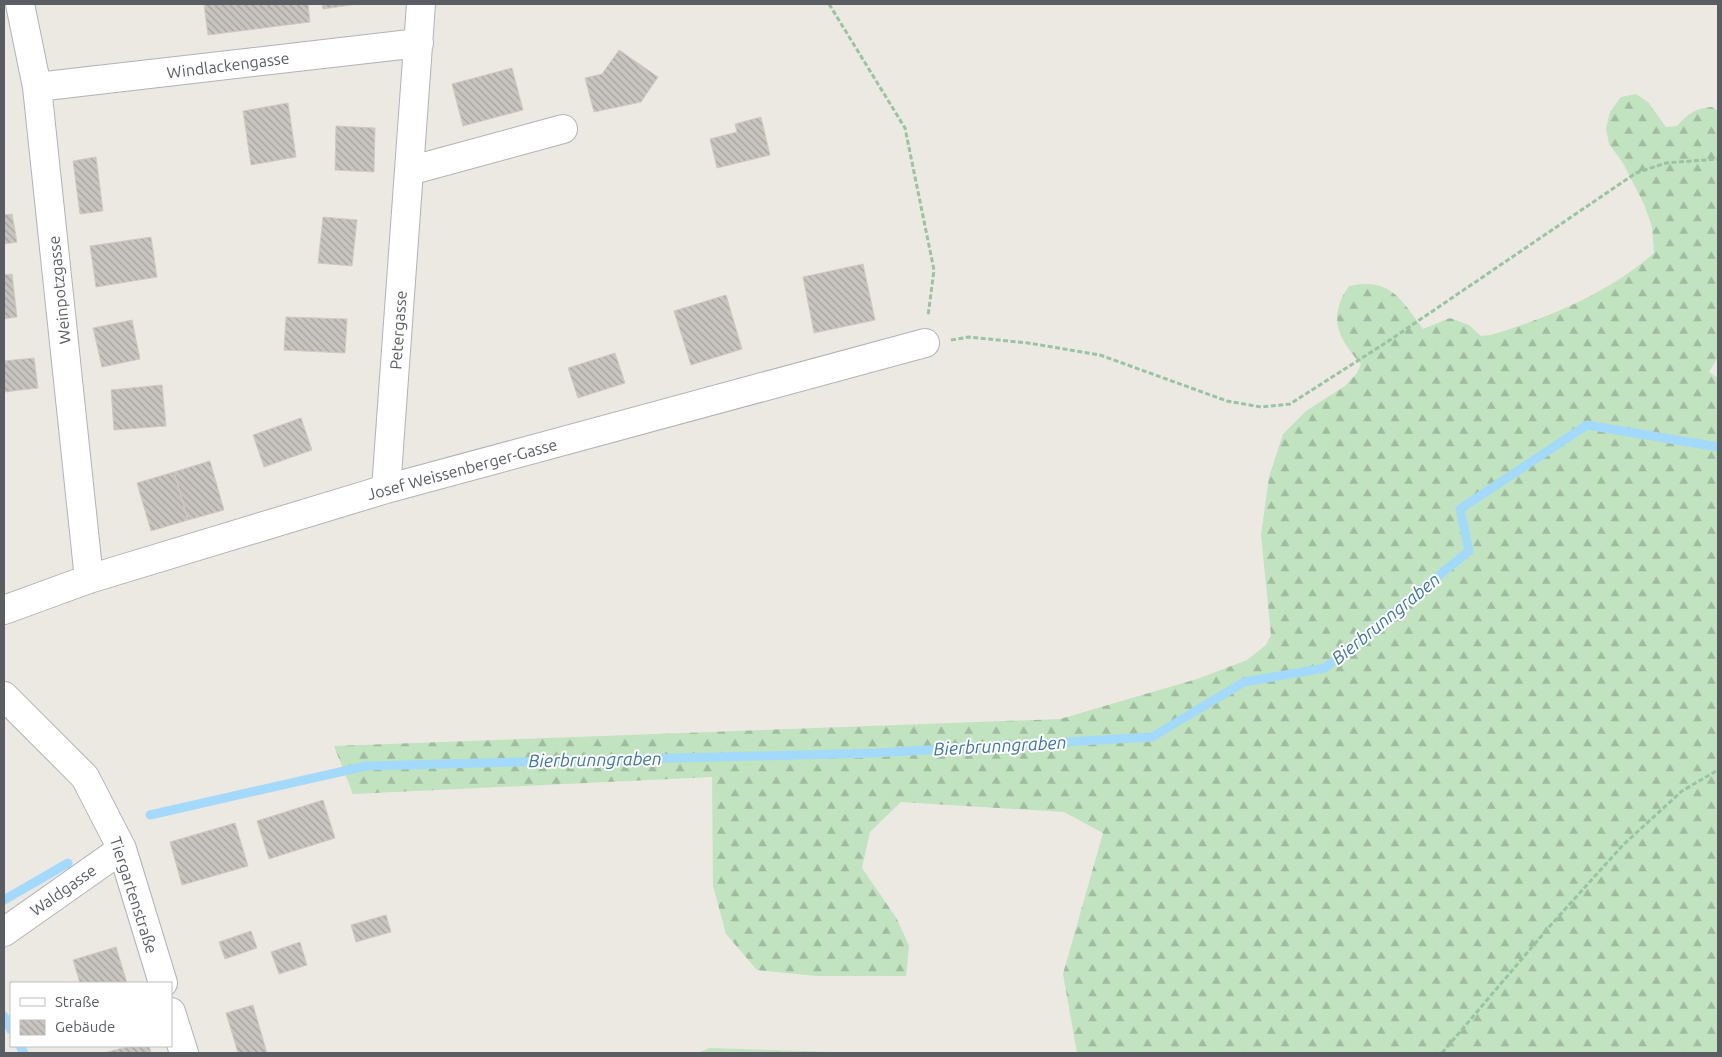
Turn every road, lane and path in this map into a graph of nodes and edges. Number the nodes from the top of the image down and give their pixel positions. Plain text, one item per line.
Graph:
1 (20, 4) edge
2 (422, 4) edge
3 (829, 4) edge
4 (419, 43) junction
5 (37, 87) junction
6 (563, 129) dead end
7 (1718, 159) edge
8 (409, 171) junction
9 (925, 343) junction
10 (386, 489) junction
11 (89, 578) junction
12 (4, 610) edge
13 (4, 696) edge
14 (1718, 770) edge
15 (122, 849) junction
16 (4, 932) edge
17 (163, 982) edge
18 (172, 1015) edge
19 (1444, 1052) edge
20 (184, 1053) edge

1 - 5 street, Weinpotzgasse
2 - 4 street, Petergasse
3 - 9 path
4 - 5 street, Windlackengasse
4 - 8 street, Petergasse
5 - 11 street, Weinpotzgasse
6 - 8 street
7 - 9 path
8 - 10 street, Petergasse
9 - 10 street, Josef Weissenberger-Gasse
10 - 11 street, Josef Weissenberger-Gasse
11 - 12 street, Josef Weissenberger-Gasse
13 - 15 street, Tiergartenstraße
14 - 19 path
15 - 16 street, Waldgasse
15 - 17 street, Tiergartenstraße
18 - 20 street

